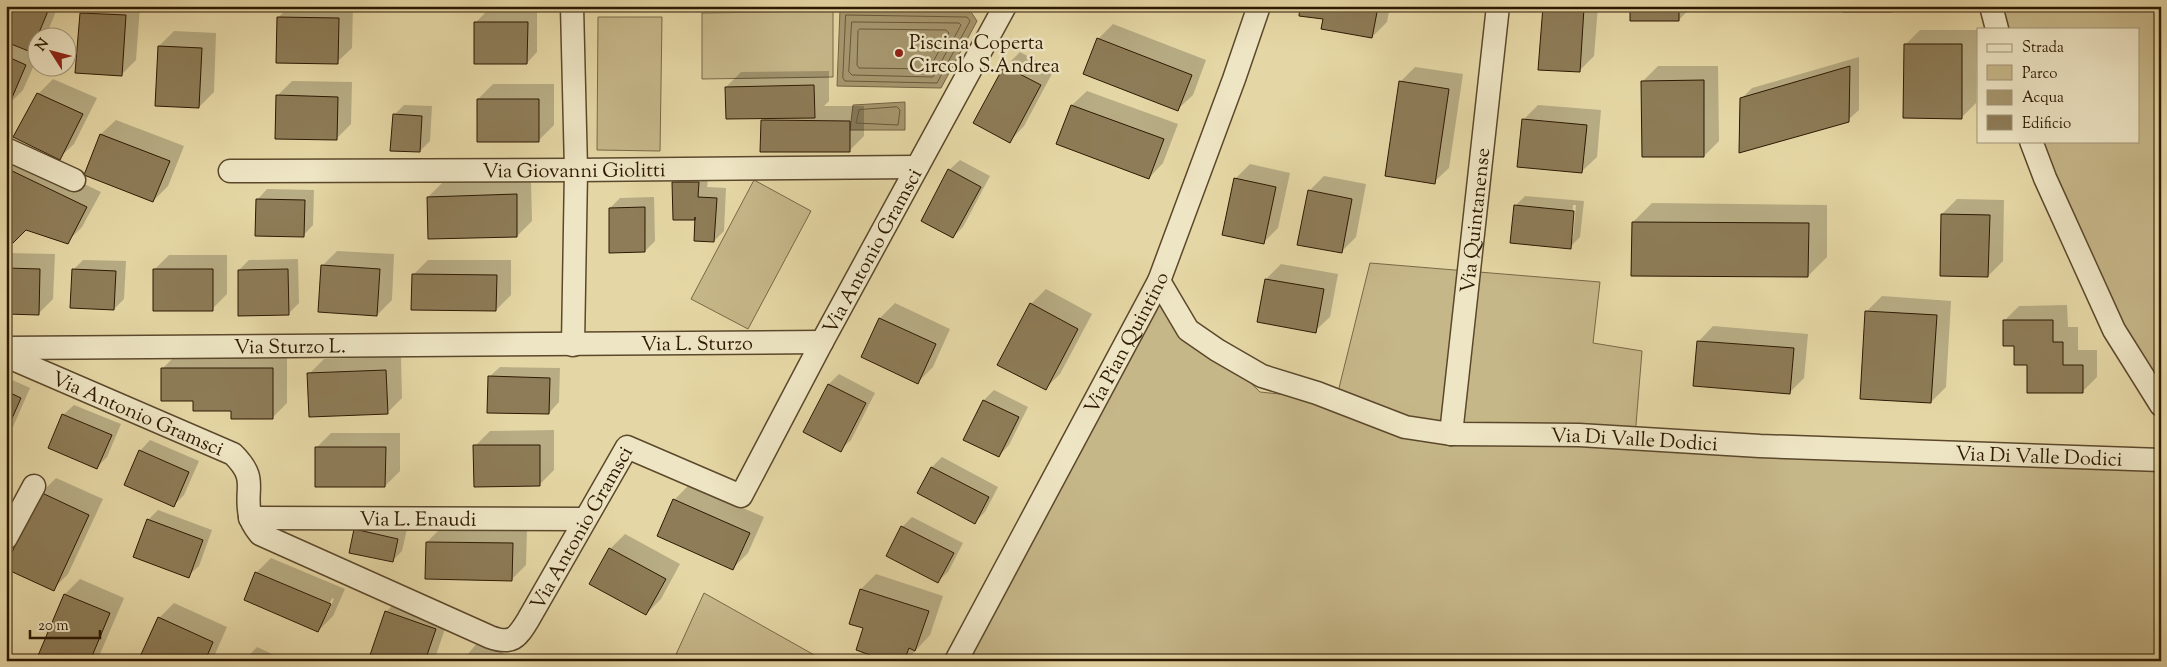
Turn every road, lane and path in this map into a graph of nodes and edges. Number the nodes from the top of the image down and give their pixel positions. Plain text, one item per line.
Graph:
1 (572, 6) edge
2 (1005, 6) edge
3 (1259, 6) edge
4 (1498, 6) edge
5 (1991, 6) edge
6 (1996, 28) edge
7 (2031, 142) edge
8 (6, 149) edge
9 (917, 167) junction
10 (576, 170) junction
11 (230, 171) dead end
12 (74, 180) dead end
13 (1158, 281) junction
14 (822, 342) junction
15 (573, 345) junction
16 (6, 348) edge
17 (6, 356) edge
18 (2161, 405) edge
19 (1451, 434) junction
20 (2161, 460) edge
21 (34, 486) dead end
22 (250, 518) junction
23 (584, 519) junction
24 (6, 538) edge
25 (956, 661) edge

1 - 10 street
2 - 9 street, Via Antonio Gramsci
3 - 13 street, Via Pian Quintino
4 - 19 street, Via Quintanense
5 - 6 street
7 - 18 street
8 - 12 street
9 - 10 street, Via Giovanni Giolitti
9 - 14 street, Via Antonio Gramsci
10 - 11 street, Via Giovanni Giolitti
10 - 15 street
13 - 19 street, Via Di Valle Dodici
13 - 25 street, Via Pian Quintino
14 - 15 street, Via L. Sturzo
14 - 23 street, Via Antonio Gramsci
15 - 16 street, Via Sturzo L.
17 - 22 street, Via Antonio Gramsci
19 - 20 street, Via Di Valle Dodici
21 - 24 street
22 - 23 street, Via L. Enaudi
22 - 23 street, Via Antonio Gramsci

